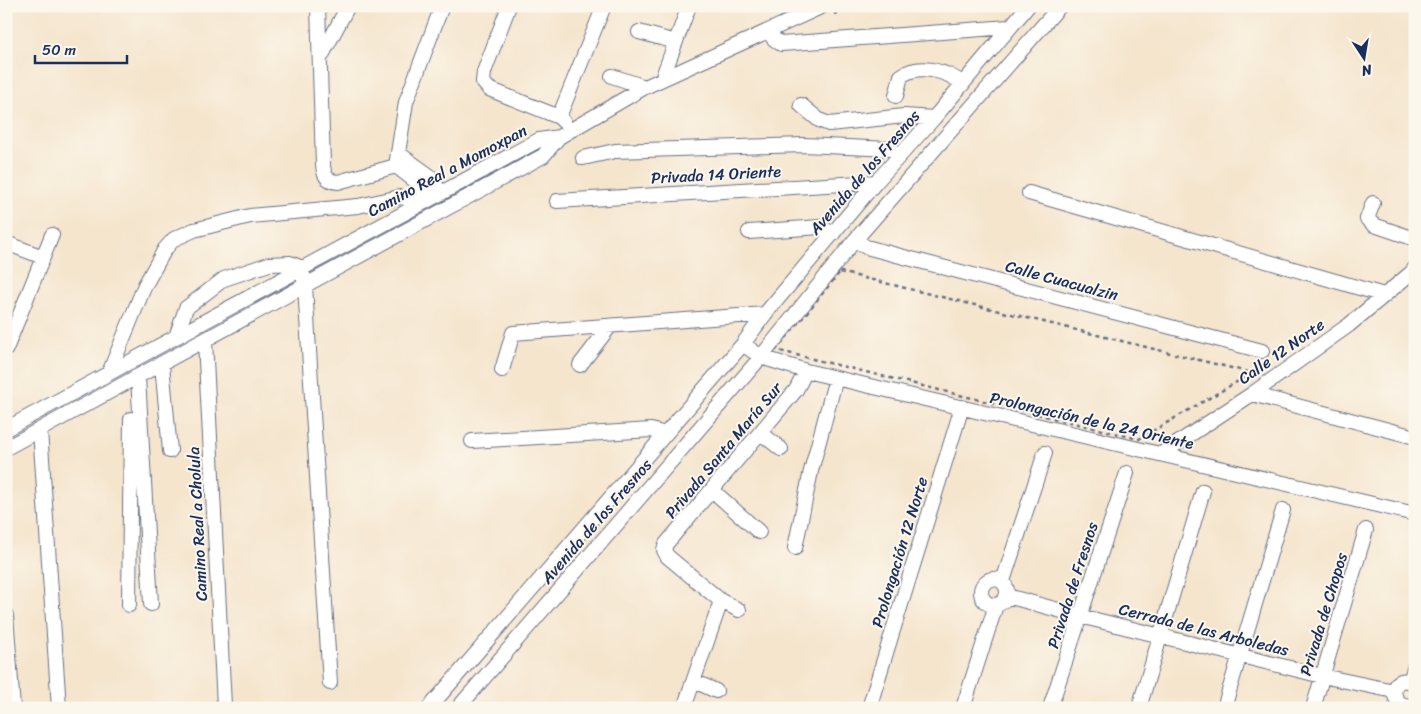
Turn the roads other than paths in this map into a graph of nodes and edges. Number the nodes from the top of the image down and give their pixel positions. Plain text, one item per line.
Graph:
1 (318, 6) edge
2 (348, 6) edge
3 (442, 6) edge
4 (509, 6) edge
5 (604, 6) edge
6 (689, 6) edge
7 (823, 6) edge
8 (1028, 6) edge
9 (1060, 6) edge
10 (1009, 28) junction
11 (768, 31) junction
12 (639, 32) dead end
13 (676, 42) junction
14 (320, 60) junction
15 (612, 76) dead end
16 (662, 79) junction
17 (963, 84) junction
18 (645, 87) junction
19 (896, 96) dead end
20 (800, 105) dead end
21 (559, 117) junction
22 (934, 118) junction
23 (565, 134) junction
24 (900, 155) junction
25 (583, 158) dead end
26 (397, 159) junction
27 (876, 182) junction
28 (1029, 193) dead end
29 (430, 199) junction
30 (557, 201) dead end
31 (1373, 203) dead end
32 (749, 232) dead end
33 (833, 234) junction
34 (52, 235) dead end
35 (1415, 239) edge
36 (855, 240) junction
37 (6, 243) edge
38 (43, 257) junction
39 (302, 268) junction
40 (1415, 268) edge
41 (305, 286) junction
42 (1384, 295) junction
43 (765, 314) junction
44 (12, 320) edge
45 (610, 326) junction
46 (176, 337) junction
47 (204, 341) junction
48 (743, 344) junction
49 (6, 349) edge
50 (1262, 351) dead end
51 (761, 357) junction
52 (162, 364) junction
53 (580, 366) dead end
54 (502, 370) dead end
55 (806, 370) junction
56 (109, 373) junction
57 (836, 378) junction
58 (134, 379) junction
59 (1252, 394) junction
60 (58, 402) junction
61 (962, 407) junction
62 (65, 417) junction
63 (6, 429) edge
64 (40, 430) junction
65 (760, 433) junction
66 (665, 434) junction
67 (1415, 437) edge
68 (472, 442) dead end
69 (6, 448) edge
70 (781, 449) dead end
71 (170, 451) dead end
72 (1045, 453) dead end
73 (1161, 454) junction
74 (1127, 473) dead end
75 (712, 490) junction
76 (1203, 491) dead end
77 (1283, 510) dead end
78 (1415, 514) edge
79 (1366, 530) dead end
80 (759, 532) dead end
81 (795, 548) dead end
82 (1003, 582) junction
83 (1007, 596) junction
84 (721, 601) junction
85 (151, 604) dead end
86 (129, 605) dead end
87 (996, 605) junction
88 (739, 610) dead end
89 (6, 615) edge
90 (1080, 616) junction
91 (1160, 636) junction
92 (1240, 654) junction
93 (1415, 666) edge
94 (1322, 676) junction
95 (694, 681) junction
96 (330, 683) dead end
97 (1412, 683) edge
98 (716, 691) dead end
99 (1394, 691) junction
100 (224, 706) dead end
101 (1407, 706) edge
102 (14, 708) edge
103 (60, 708) edge
104 (429, 708) edge
105 (458, 708) edge
106 (684, 708) edge
107 (869, 708) edge
108 (963, 708) edge
109 (1050, 708) edge
110 (1139, 708) edge
111 (1224, 708) edge
112 (1313, 708) edge

1 - 14 street
2 - 14 street
3 - 26 street
4 - 21 street
5 - 21 street
6 - 13 street
7 - 11 street
8 - 10 street, Avenida de los Fresnos
9 - 36 street, Avenida de los Fresnos
10 - 11 street
10 - 17 street, Avenida de los Fresnos
11 - 16 street
12 - 13 street
13 - 16 street
14 - 26 street
15 - 18 street
16 - 18 street
17 - 19 street
17 - 22 street, Avenida de los Fresnos
18 - 23 street
20 - 22 street
21 - 23 street
22 - 24 street, Avenida de los Fresnos
23 - 29 street, Camino Real a Momoxpan
23 - 41 street, Camino Real a Momoxpan
24 - 25 street
24 - 27 street, Avenida de los Fresnos
26 - 29 street
27 - 30 street, Privada 14 Oriente
27 - 33 street, Avenida de los Fresnos
28 - 42 street
29 - 39 street, Camino Real a Momoxpan
29 - 56 street
31 - 35 street
32 - 33 street
33 - 43 street, Avenida de los Fresnos
34 - 38 street
36 - 50 street, Calle Cuacualzin
36 - 51 street, Avenida de los Fresnos
37 - 38 street
38 - 44 street
39 - 41 street
39 - 46 street, Camino Real a Momoxpan
39 - 46 street
40 - 42 street, Calle 12 Norte
41 - 47 street, Camino Real a Momoxpan
41 - 96 street
42 - 59 street, Calle 12 Norte
43 - 45 street
43 - 48 street, Avenida de los Fresnos
44 - 49 street
45 - 53 street
45 - 54 street
46 - 56 street, Camino Real a Momoxpan
47 - 52 street, Camino Real a Momoxpan
47 - 100 street, Camino Real a Cholula
48 - 51 street
48 - 66 street, Avenida de los Fresnos
51 - 55 street, Prolongación de la 24 Oriente
51 - 105 street, Avenida de los Fresnos
52 - 58 street, Camino Real a Momoxpan
52 - 71 street
55 - 57 street, Prolongación de la 24 Oriente
55 - 65 street, Privada Santa María Sur
56 - 60 street, Camino Real a Momoxpan
57 - 61 street, Prolongación de la 24 Oriente
57 - 81 street
58 - 62 street, Camino Real a Momoxpan
58 - 85 street
58 - 86 street
59 - 67 street
59 - 73 street, Calle 12 Norte
60 - 62 street
60 - 63 street, Camino Real a Momoxpan
61 - 73 street, Prolongación de la 24 Oriente
61 - 107 street, Prolongación 12 Norte
62 - 64 street, Camino Real a Momoxpan
64 - 69 street, Camino Real a Momoxpan
64 - 103 street
65 - 70 street
65 - 75 street, Privada Santa María Sur
66 - 68 street
66 - 104 street, Avenida de los Fresnos
72 - 82 street
73 - 78 street, Prolongación de la 24 Oriente
74 - 90 street, Privada de Fresnos
75 - 80 street
75 - 84 street, Privada Santa María Sur
76 - 91 street
77 - 92 street
79 - 94 street, Privada de Chopos
82 - 83 street
82 - 87 street
83 - 87 street
83 - 90 street, Cerrada de las Arboledas
84 - 88 street
84 - 95 street
87 - 108 street
89 - 102 street
90 - 91 street, Cerrada de las Arboledas
90 - 109 street, Privada de Fresnos
91 - 92 street, Cerrada de las Arboledas
91 - 110 street
92 - 94 street, Cerrada de las Arboledas
92 - 111 street
93 - 97 street
94 - 99 street, Cerrada de las Arboledas
94 - 112 street, Privada de Chopos
95 - 98 street
95 - 106 street
97 - 99 street
99 - 101 street

